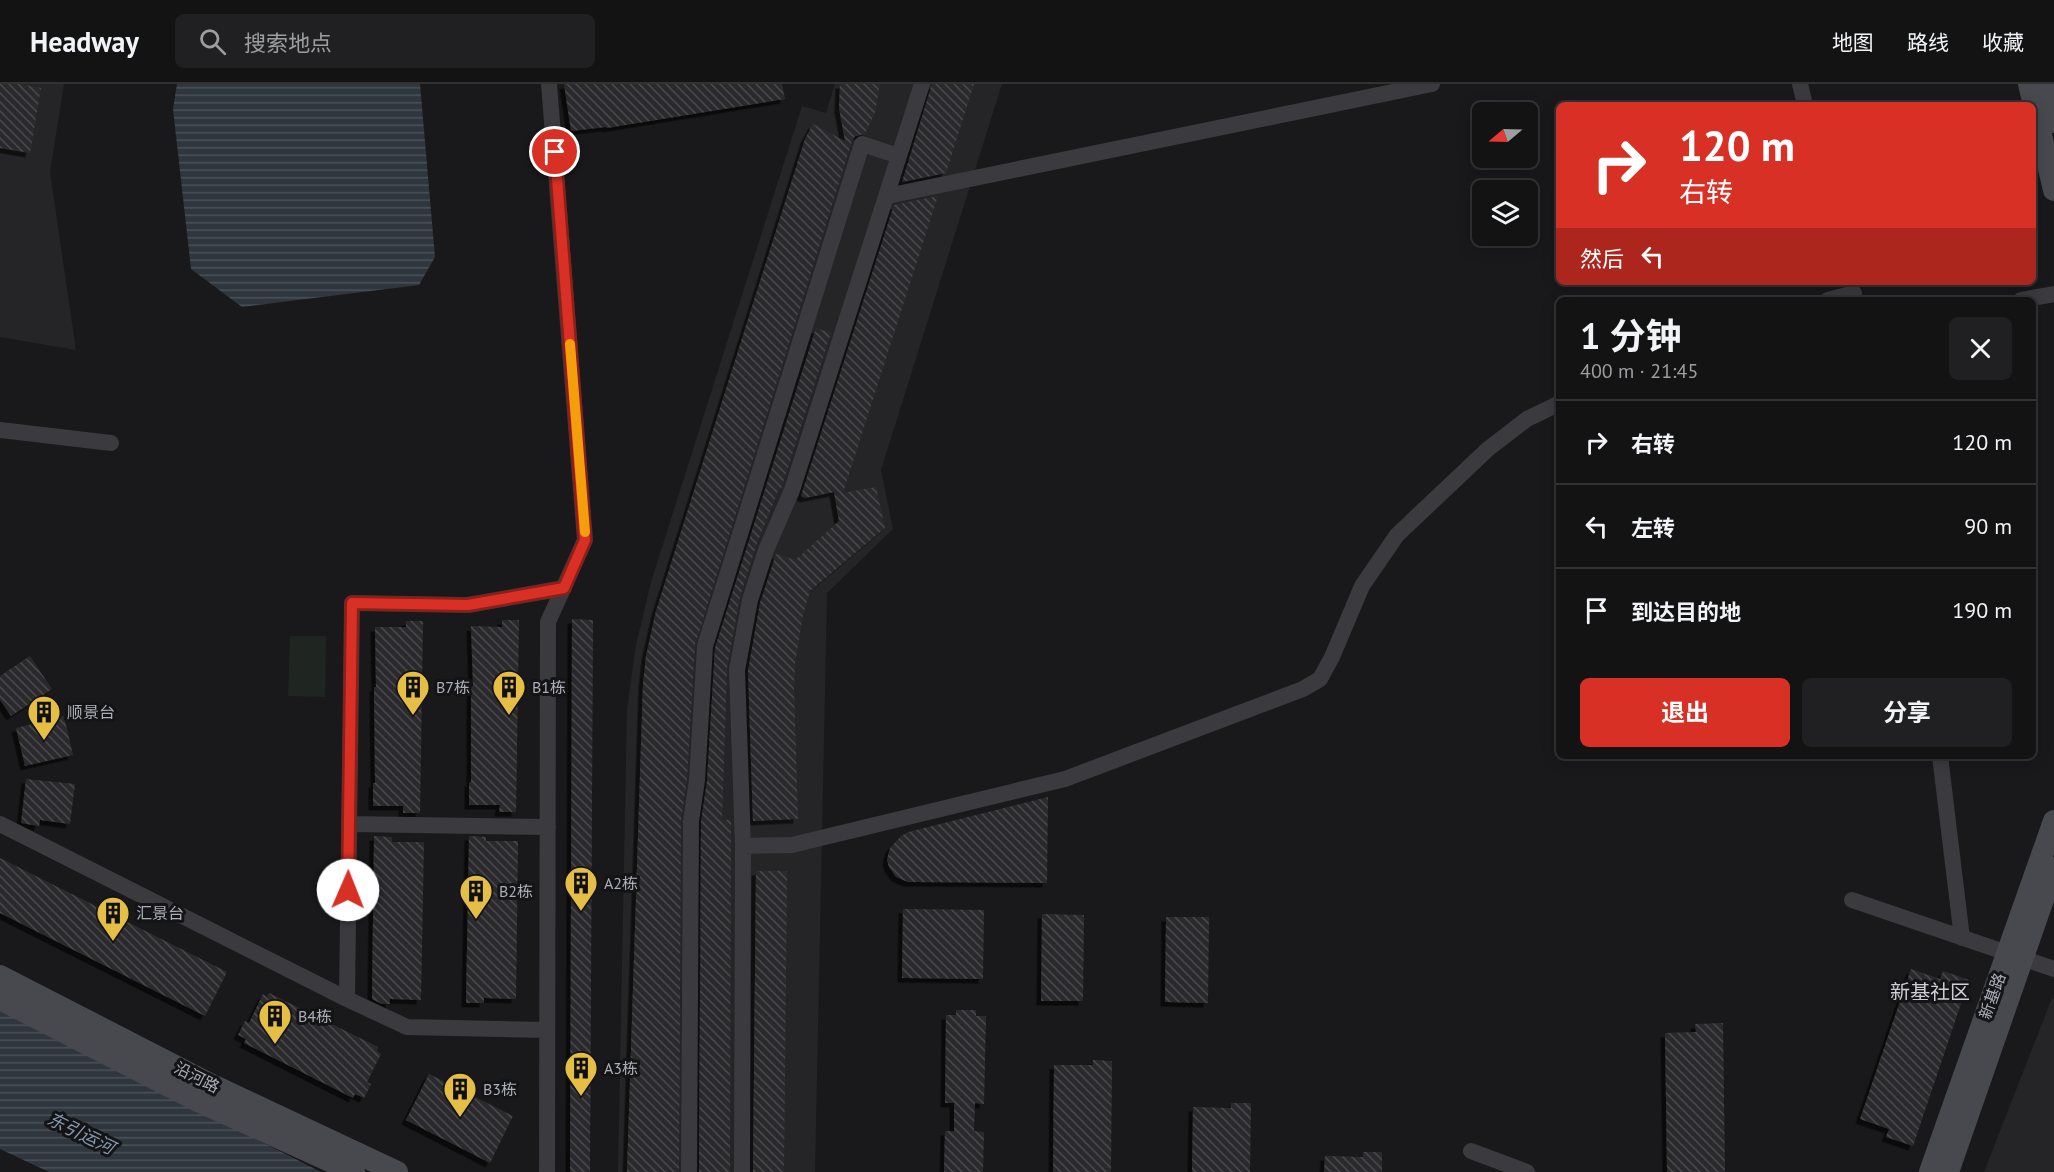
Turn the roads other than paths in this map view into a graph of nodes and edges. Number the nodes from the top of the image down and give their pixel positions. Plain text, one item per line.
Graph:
1 (549, 84) edge
2 (922, 84) edge
3 (1432, 84) edge
4 (1800, 84) edge
5 (2029, 84) edge
6 (2045, 84) edge
7 (1804, 102) edge
8 (2033, 102) edge
9 (2036, 114) edge
10 (2054, 122) edge
11 (899, 156) junction
12 (2054, 190) edge
13 (887, 196) junction
14 (1853, 292) edge
15 (2054, 294) edge
16 (1837, 297) edge
17 (2036, 297) edge
18 (1556, 405) edge
19 (0, 430) edge
20 (111, 444) dead end
21 (564, 588) junction
22 (1940, 759) edge
23 (2054, 821) edge
24 (0, 824) edge
25 (349, 824) junction
26 (548, 827) junction
27 (743, 846) junction
28 (2054, 868) edge
29 (1852, 900) dead end
30 (1962, 938) junction
31 (2015, 955) junction
32 (2054, 969) edge
33 (0, 976) edge
34 (0, 999) edge
35 (347, 999) junction
36 (547, 1030) junction
37 (1470, 1151) dead end
38 (354, 1172) edge
39 (397, 1172) edge
40 (547, 1172) edge
41 (689, 1172) edge
42 (742, 1172) edge
43 (1527, 1172) edge
44 (1930, 1172) edge
45 (1948, 1172) edge

1 - 21 street
2 - 11 street
3 - 13 street
4 - 7 street
5 - 8 street
6 - 10 street
9 - 12 street
11 - 13 street
11 - 41 street
13 - 27 street
14 - 16 street
15 - 17 street
18 - 27 street
19 - 20 street
21 - 25 street
21 - 26 street
22 - 30 street
23 - 31 street, 新基路
24 - 35 street
25 - 26 street
25 - 35 street
26 - 36 street
27 - 42 street
28 - 31 street, 新基路
29 - 30 street
30 - 31 street
31 - 32 street
31 - 44 street, 新基路
31 - 45 street, 新基路
33 - 39 street, 沿河路
34 - 38 street, 沿河路
35 - 36 street
36 - 40 street
37 - 43 street

